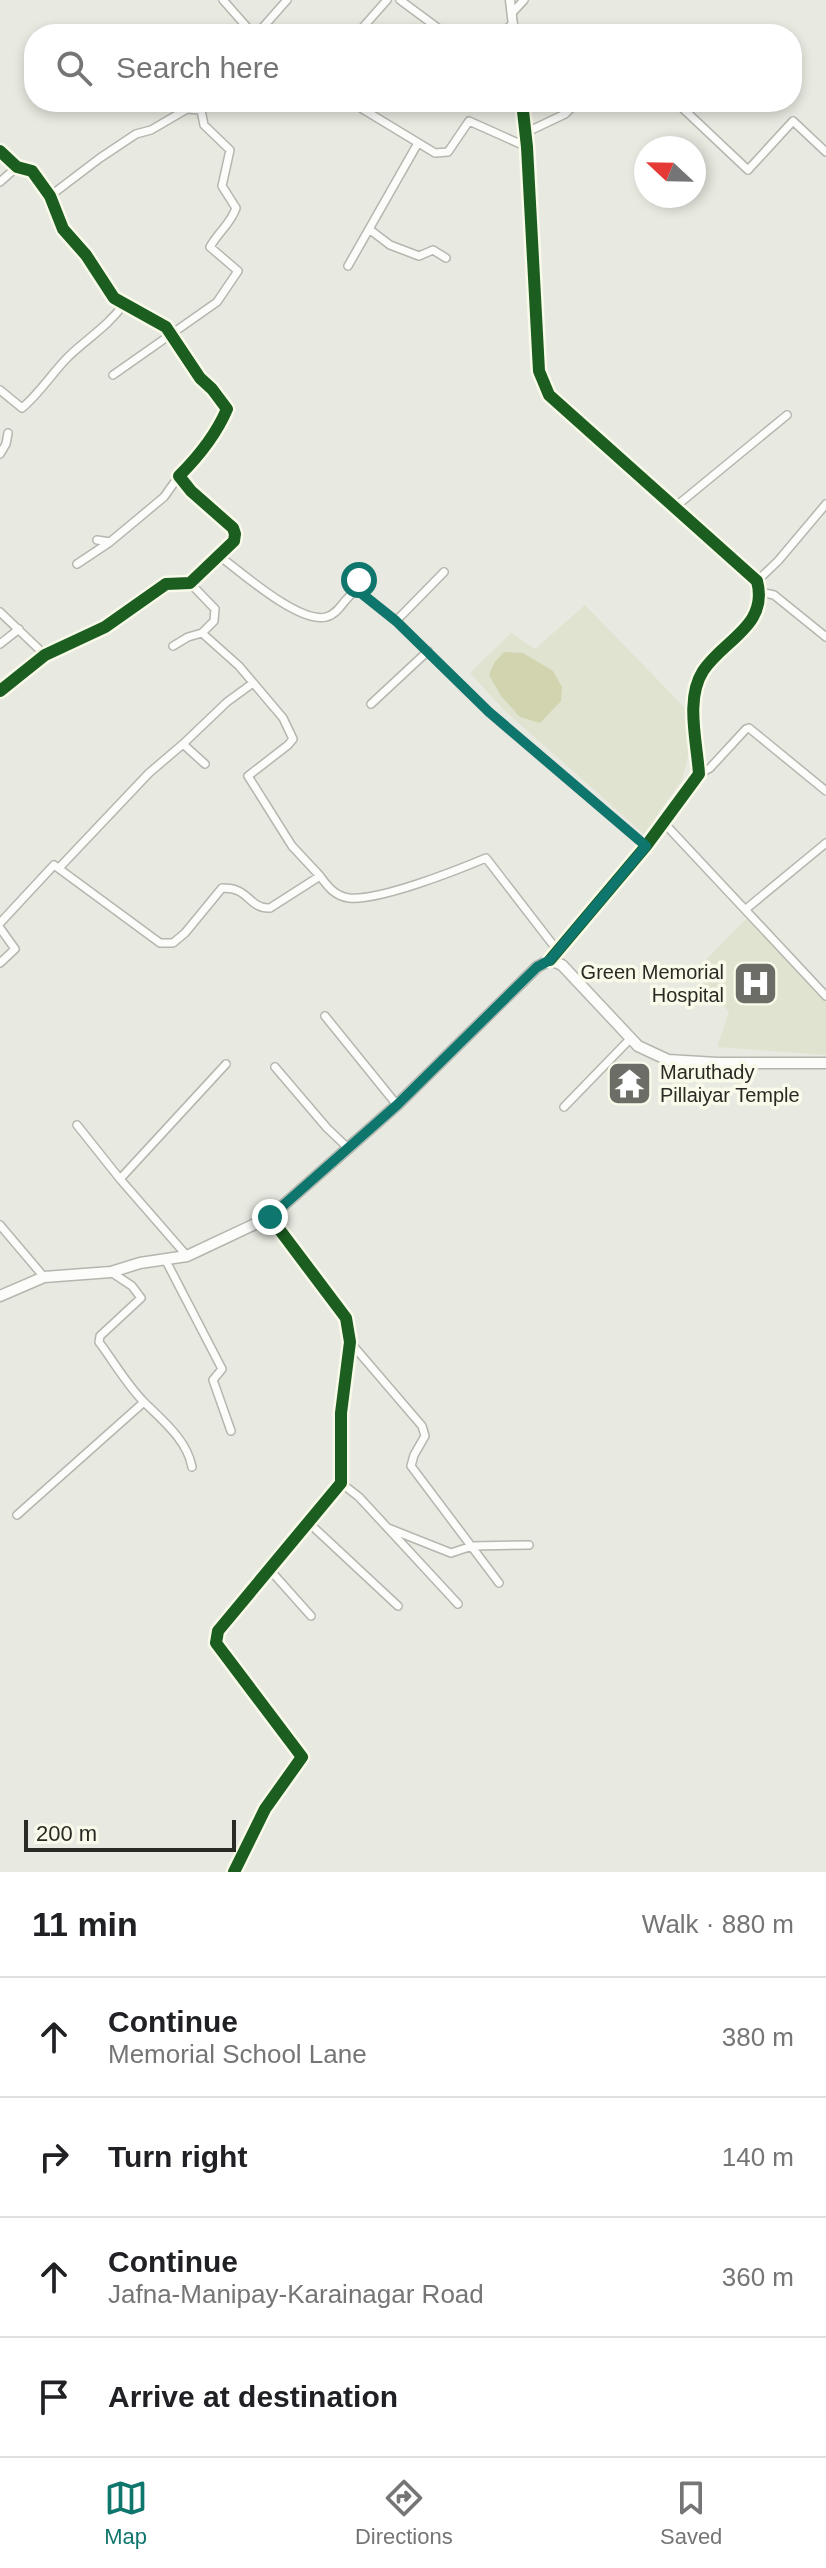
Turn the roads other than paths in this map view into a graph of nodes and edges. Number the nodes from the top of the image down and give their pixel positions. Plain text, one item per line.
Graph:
1 (223, 0) edge
2 (287, 0) edge
3 (387, 0) edge
4 (400, 0) edge
5 (510, 0) edge
6 (524, 0) edge
7 (512, 18) junction
8 (246, 24) edge
9 (264, 24) edge
10 (366, 24) edge
11 (432, 24) edge
12 (508, 24) edge
13 (513, 24) edge
14 (182, 112) edge
15 (201, 112) edge
16 (367, 112) edge
17 (523, 112) edge
18 (567, 112) edge
19 (687, 112) edge
20 (525, 133) junction
21 (418, 143) junction
22 (527, 147) junction
23 (0, 151) edge
24 (826, 152) edge
25 (17, 167) junction
26 (0, 182) edge
27 (50, 196) junction
28 (369, 229) junction
29 (446, 258) dead end
30 (348, 266) dead end
31 (124, 304) junction
32 (172, 335) junction
33 (113, 375) dead end
34 (0, 390) edge
35 (787, 415) dead end
36 (8, 433) dead end
37 (0, 454) edge
38 (179, 476) junction
39 (826, 504) edge
40 (675, 507) junction
41 (97, 540) dead end
42 (110, 542) junction
43 (218, 555) junction
44 (77, 564) dead end
45 (444, 572) dead end
46 (757, 581) junction
47 (190, 583) junction
48 (760, 592) junction
49 (0, 612) edge
50 (396, 621) junction
51 (19, 629) junction
52 (202, 633) junction
53 (826, 637) edge
54 (0, 644) edge
55 (173, 646) dead end
56 (428, 651) junction
57 (45, 655) junction
58 (253, 683) junction
59 (0, 691) edge
60 (371, 704) dead end
61 (183, 744) junction
62 (205, 764) dead end
63 (699, 774) junction
64 (826, 791) edge
65 (664, 823) junction
66 (826, 843) edge
67 (646, 846) junction
68 (59, 868) junction
69 (320, 876) junction
70 (746, 909) junction
71 (0, 926) edge
72 (557, 950) junction
73 (550, 960) junction
74 (0, 963) edge
75 (826, 996) edge
76 (325, 1016) dead end
77 (630, 1039) junction
78 (826, 1063) edge
79 (226, 1064) dead end
80 (275, 1067) dead end
81 (397, 1105) junction
82 (564, 1107) dead end
83 (77, 1125) dead end
84 (349, 1149) junction
85 (120, 1179) junction
86 (270, 1217) junction
87 (0, 1225) edge
88 (187, 1256) junction
89 (165, 1259) junction
90 (111, 1272) junction
91 (44, 1277) junction
92 (0, 1296) edge
93 (350, 1342) junction
94 (144, 1402) junction
95 (231, 1431) dead end
96 (192, 1467) dead end
97 (341, 1483) junction
98 (17, 1515) dead end
99 (309, 1523) junction
100 (386, 1527) junction
101 (529, 1545) dead end
102 (472, 1546) junction
103 (270, 1570) junction
104 (499, 1583) dead end
105 (458, 1604) dead end
106 (398, 1606) dead end
107 (311, 1616) dead end
108 (234, 1872) edge

1 - 8 street
2 - 9 street
3 - 10 street
4 - 11 street
5 - 7 street
6 - 7 street
7 - 12 street
7 - 13 street
14 - 27 street
15 - 32 street
16 - 21 street
17 - 20 street
18 - 20 street
19 - 24 street
20 - 22 street
21 - 22 street
21 - 28 street
22 - 40 street
23 - 25 street
25 - 26 street
25 - 27 street
27 - 31 street
28 - 29 street
28 - 30 street
31 - 32 street
31 - 34 street
32 - 33 street
32 - 38 street
35 - 40 street
36 - 37 street
38 - 42 street
38 - 43 street
39 - 46 street
40 - 46 street
41 - 42 street
42 - 44 street
43 - 47 street
43 - 50 street
45 - 50 street
46 - 48 street
47 - 52 street
47 - 57 street
48 - 53 street
48 - 63 street
49 - 51 street
50 - 56 street
51 - 54 street
51 - 57 street
52 - 55 street
52 - 58 street
56 - 60 street
56 - 67 street
57 - 59 street
58 - 61 street
58 - 69 street
61 - 62 street
61 - 68 street
63 - 64 street
63 - 65 street
65 - 67 street
65 - 70 street
66 - 70 street
67 - 72 street
68 - 69 street
68 - 71 street
69 - 72 street
70 - 75 street
71 - 74 street
72 - 73 street
73 - 77 main road
73 - 81 main road
76 - 81 street
77 - 78 main road
77 - 82 street
79 - 85 street
80 - 84 street
81 - 84 main road
83 - 85 street
84 - 86 main road
85 - 88 street
86 - 88 main road
86 - 93 street
87 - 91 street
88 - 89 main road
89 - 90 main road
89 - 95 street
90 - 91 main road
90 - 94 street
91 - 92 main road
93 - 97 street
93 - 102 street
94 - 96 street
94 - 98 street
97 - 99 street
97 - 100 street
99 - 103 street
99 - 106 street
100 - 102 street
100 - 105 street
101 - 102 street
102 - 104 street
103 - 107 street
103 - 108 street

